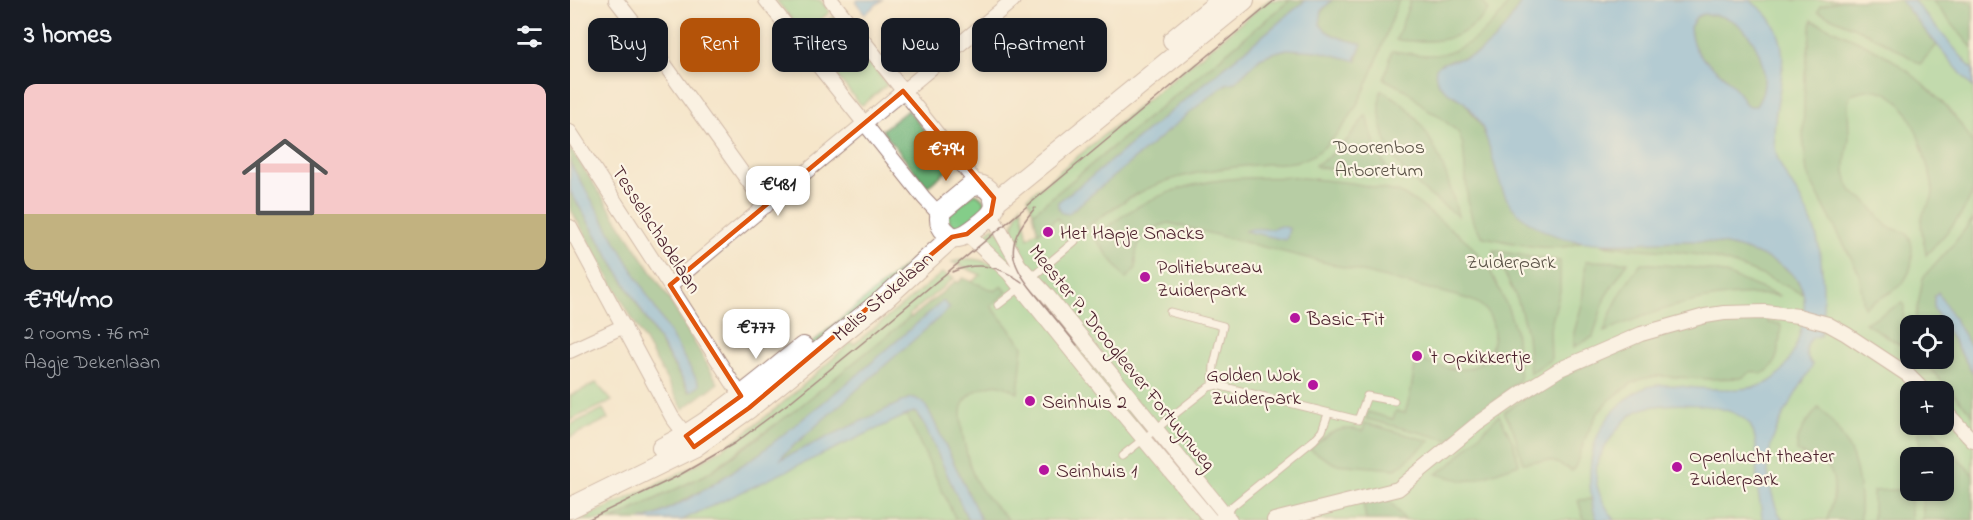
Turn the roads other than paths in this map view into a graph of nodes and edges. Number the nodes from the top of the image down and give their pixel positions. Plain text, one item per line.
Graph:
1 (616, 0) edge
2 (766, 0) edge
3 (831, 0) edge
4 (1013, 0) edge
5 (1222, 0) edge
6 (1244, 0) edge
7 (903, 91) junction
8 (865, 123) junction
9 (570, 132) edge
10 (988, 198) junction
11 (766, 206) junction
12 (570, 227) edge
13 (950, 229) junction
14 (1075, 241) dead end
15 (1025, 283) junction
16 (670, 285) junction
17 (998, 305) dead end
18 (1170, 312) dead end
19 (624, 326) junction
20 (570, 351) edge
21 (1914, 381) edge
22 (1213, 386) junction
23 (1394, 401) dead end
24 (745, 402) junction
25 (1328, 414) junction
26 (1954, 421) edge
27 (1157, 428) junction
28 (1144, 439) junction
29 (690, 441) junction
30 (1973, 441) edge
31 (1122, 456) dead end
32 (570, 493) edge
33 (570, 508) edge
34 (1220, 518) edge
35 (1280, 519) edge

1 - 11 street
2 - 8 street, Meester P. Droogleever Fortuynweg
3 - 7 street, Meester P. Droogleever Fortuynweg
4 - 7 street
5 - 10 street
6 - 10 street
7 - 8 street
7 - 10 street, Meester P. Droogleever Fortuynweg
8 - 11 street
8 - 13 street, Meester P. Droogleever Fortuynweg
9 - 16 street, Tesselschadelaan
10 - 13 street
10 - 13 street
10 - 15 street, Meester P. Droogleever Fortuynweg
11 - 16 street
12 - 19 street
13 - 15 street, Meester P. Droogleever Fortuynweg
13 - 24 street, Melis Stokelaan
14 - 15 lane
15 - 17 lane
15 - 27 street, Meester P. Droogleever Fortuynweg
15 - 28 street, Meester P. Droogleever Fortuynweg
16 - 24 street, Tesselschadelaan
18 - 22 lane
19 - 20 street
19 - 29 street
21 - 35 street
22 - 25 lane
22 - 27 lane
23 - 25 lane
24 - 29 street, Melis Stokelaan
25 - 34 lane
26 - 30 street
27 - 28 lane
27 - 34 street, Meester P. Droogleever Fortuynweg
28 - 31 lane
28 - 34 street, Meester P. Droogleever Fortuynweg
29 - 32 street, Melis Stokelaan
29 - 33 street, Melis Stokelaan

